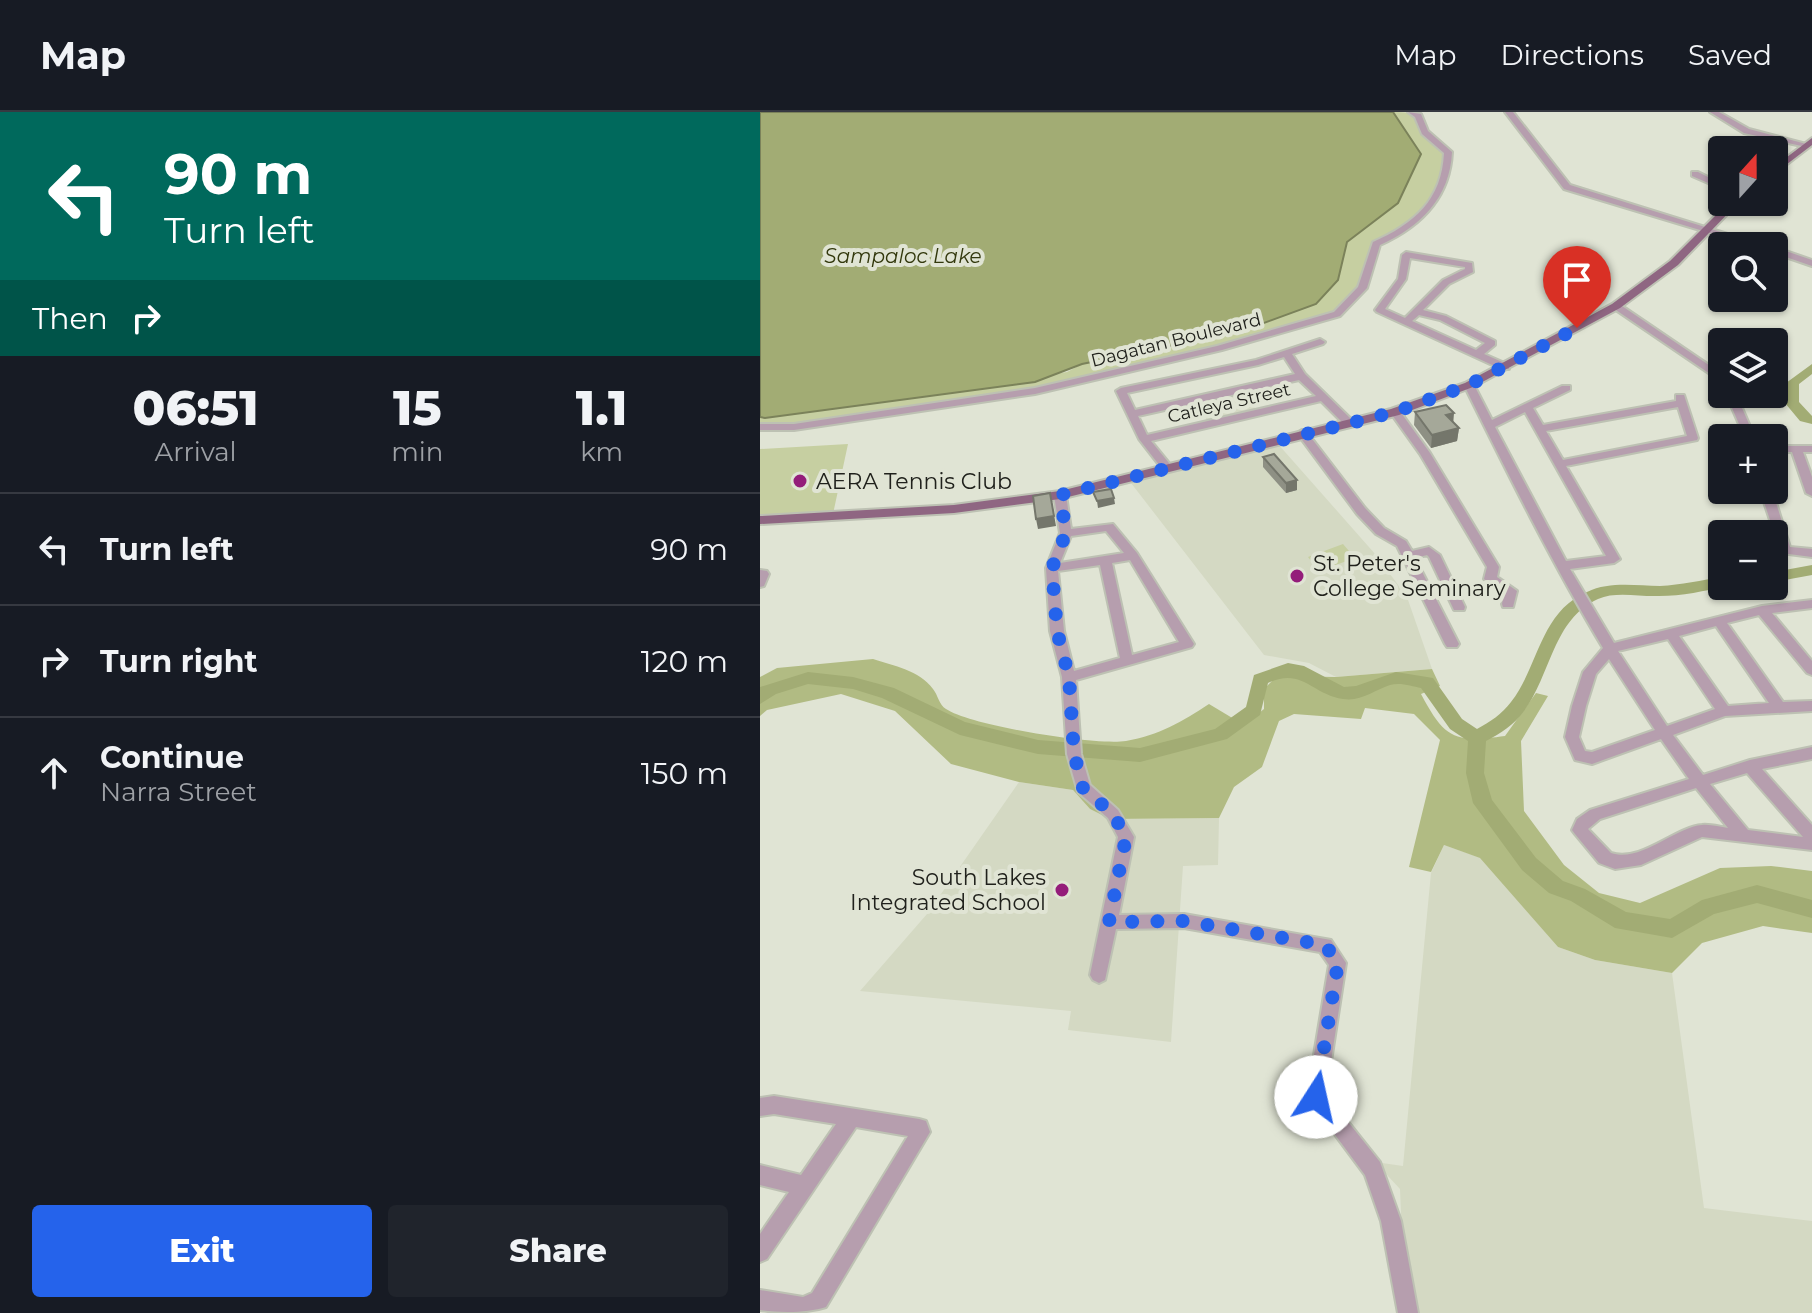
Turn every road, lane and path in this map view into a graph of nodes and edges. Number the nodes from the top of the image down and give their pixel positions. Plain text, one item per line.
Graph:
1 (1412, 112) edge
2 (1509, 112) edge
3 (1714, 112) edge
4 (1809, 143) edge
5 (1788, 160) edge
6 (1695, 174) dead end
7 (1708, 180) edge
8 (1719, 216) edge
9 (1708, 227) junction
10 (1722, 232) edge
11 (1788, 255) edge
12 (1812, 263) edge
13 (1616, 306) junction
14 (1416, 311) junction
15 (1408, 320) junction
16 (1320, 342) dead end
17 (1287, 354) junction
18 (1477, 354) junction
19 (1505, 367) junction
20 (1708, 369) edge
21 (1301, 376) junction
22 (1469, 385) junction
23 (1566, 388) dead end
24 (1322, 398) junction
25 (1527, 407) junction
26 (1395, 412) junction
27 (1131, 414) junction
28 (1348, 422) junction
29 (1490, 425) junction
30 (760, 427) edge
31 (1541, 429) junction
32 (1302, 433) junction
33 (1144, 439) junction
34 (1812, 449) edge
35 (1788, 450) edge
36 (1797, 450) junction
37 (1561, 464) junction
38 (1167, 468) junction
39 (1812, 493) edge
40 (1060, 495) junction
41 (1770, 504) edge
42 (760, 520) edge
43 (1066, 533) junction
44 (1812, 553) edge
45 (1133, 556) junction
46 (1409, 556) junction
47 (1105, 561) junction
48 (1565, 566) junction
49 (1052, 568) junction
50 (1508, 604) dead end
51 (1812, 604) edge
52 (1459, 607) dead end
53 (1762, 610) junction
54 (1720, 623) junction
55 (1672, 635) junction
56 (1452, 644) dead end
57 (1610, 649) junction
58 (1127, 661) junction
59 (1812, 670) edge
60 (1069, 677) junction
61 (1812, 706) edge
62 (1780, 709) junction
63 (1724, 711) junction
64 (1661, 732) junction
65 (1812, 753) edge
66 (1750, 766) junction
67 (1697, 782) junction
68 (1743, 835) junction
69 (1812, 836) edge
70 (1812, 844) edge
71 (1109, 922) junction
72 (1099, 975) dead end
73 (760, 1107) edge
74 (851, 1118) junction
75 (760, 1175) edge
76 (804, 1186) junction
77 (760, 1252) edge
78 (760, 1300) edge
79 (1408, 1313) edge

1 - 30 street, Dagatan Boulevard
2 - 9 street
3 - 4 street
4 - 5 main road
6 - 7 street
8 - 9 main road
9 - 10 street
9 - 13 main road
11 - 12 street
13 - 19 main road
13 - 20 street
14 - 15 street
14 - 15 street
14 - 18 street
15 - 18 street
16 - 17 street
17 - 21 street
17 - 27 street
18 - 19 street
19 - 22 main road
21 - 24 street
21 - 27 street
22 - 26 main road
22 - 29 street
23 - 25 street
24 - 28 street
24 - 33 street, Catleya Street
25 - 29 street
25 - 31 street
26 - 28 main road
26 - 50 street
27 - 33 street
28 - 32 main road
29 - 48 street
31 - 37 street
31 - 37 street
32 - 38 main road
32 - 46 street
33 - 38 street
34 - 36 street
35 - 36 street
36 - 39 street
37 - 48 street
38 - 40 main road
40 - 42 main road
40 - 43 street
41 - 44 street
43 - 45 street
43 - 49 street
45 - 47 street
45 - 58 street
46 - 52 street
46 - 56 street
47 - 49 street
47 - 58 street
48 - 57 street
49 - 60 street
51 - 53 street
53 - 54 street
53 - 59 street
54 - 55 street
54 - 62 street
55 - 57 street
55 - 63 street
57 - 64 street
57 - 64 street
58 - 60 street
60 - 71 street
61 - 62 street
62 - 63 street
63 - 64 street
64 - 67 street
65 - 66 street
66 - 67 street
66 - 69 street
67 - 68 street
67 - 68 street
68 - 70 street
71 - 72 street
71 - 79 street
73 - 74 street
74 - 76 street
74 - 78 street
75 - 76 street
76 - 77 street

